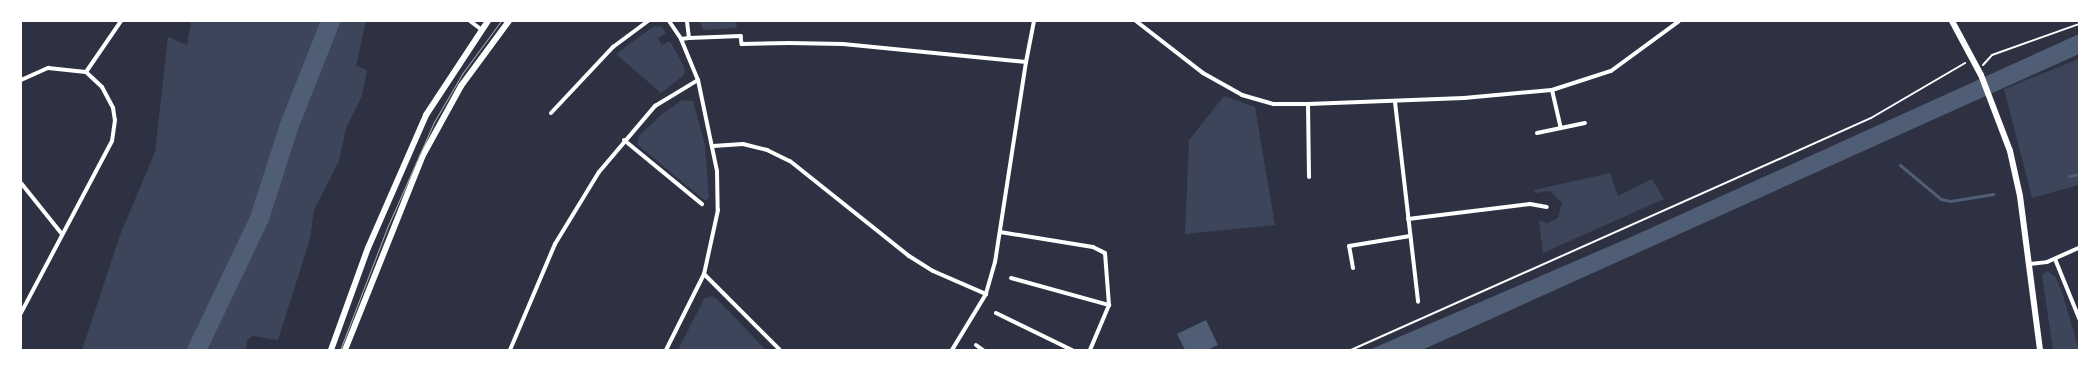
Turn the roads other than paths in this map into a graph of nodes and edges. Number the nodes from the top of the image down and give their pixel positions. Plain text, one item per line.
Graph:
1 (121, 21) edge
2 (470, 21) edge
3 (488, 21) edge
4 (509, 21) edge
5 (648, 21) edge
6 (669, 21) edge
7 (687, 21) edge
8 (1034, 21) edge
9 (1136, 21) edge
10 (1679, 21) edge
11 (1952, 21) edge
12 (482, 30) junction
13 (741, 36) joint
14 (689, 38) junction
15 (682, 39) junction
16 (789, 44) joint
17 (1026, 62) junction
18 (86, 72) junction
19 (21, 80) edge
20 (698, 80) junction
21 (1552, 90) junction
22 (1395, 102) junction
23 (1308, 104) junction
24 (550, 113) dead end
25 (1584, 123) dead end
26 (1561, 128) junction
27 (1537, 133) dead end
28 (624, 140) junction
29 (713, 146) junction
30 (1309, 177) dead end
31 (21, 183) edge
32 (702, 204) dead end
33 (1547, 207) dead end
34 (1408, 219) junction
35 (1000, 232) junction
36 (62, 234) junction
37 (1410, 236) junction
38 (2079, 248) edge
39 (2055, 259) junction
40 (2029, 264) junction
41 (1353, 268) dead end
42 (704, 274) junction
43 (1011, 278) dead end
44 (986, 294) junction
45 (1418, 302) dead end
46 (1109, 305) junction
47 (21, 313) edge
48 (996, 313) dead end
49 (2079, 318) edge
50 (976, 345) dead end
51 (331, 350) edge
52 (346, 350) edge
53 (510, 350) edge
54 (666, 350) edge
55 (780, 350) edge
56 (952, 350) edge
57 (984, 350) edge
58 (1072, 350) edge
59 (1090, 350) edge
60 (2040, 350) edge

1 - 18 street
2 - 12 street
3 - 12 main road
4 - 52 main road
5 - 24 street
6 - 15 street
7 - 14 street
8 - 17 street
9 - 23 street
10 - 21 street
11 - 40 main road
12 - 51 main road
13 - 14 street
13 - 16 street
14 - 15 street
15 - 20 street
16 - 17 street
17 - 35 street
18 - 19 street
18 - 36 street
20 - 28 street
20 - 29 street
21 - 22 street
21 - 26 street
22 - 23 street
22 - 34 street
23 - 30 street
25 - 26 street
26 - 27 street
28 - 32 street
28 - 53 street
29 - 42 street
29 - 44 street
31 - 36 street
33 - 34 street
34 - 37 street
35 - 44 street
35 - 46 street
36 - 47 street
37 - 41 street
37 - 45 street
38 - 39 street
39 - 40 street
39 - 49 street
40 - 60 main road
42 - 54 street
42 - 55 street
43 - 46 street
44 - 56 street
46 - 59 street
48 - 58 street
50 - 57 street

